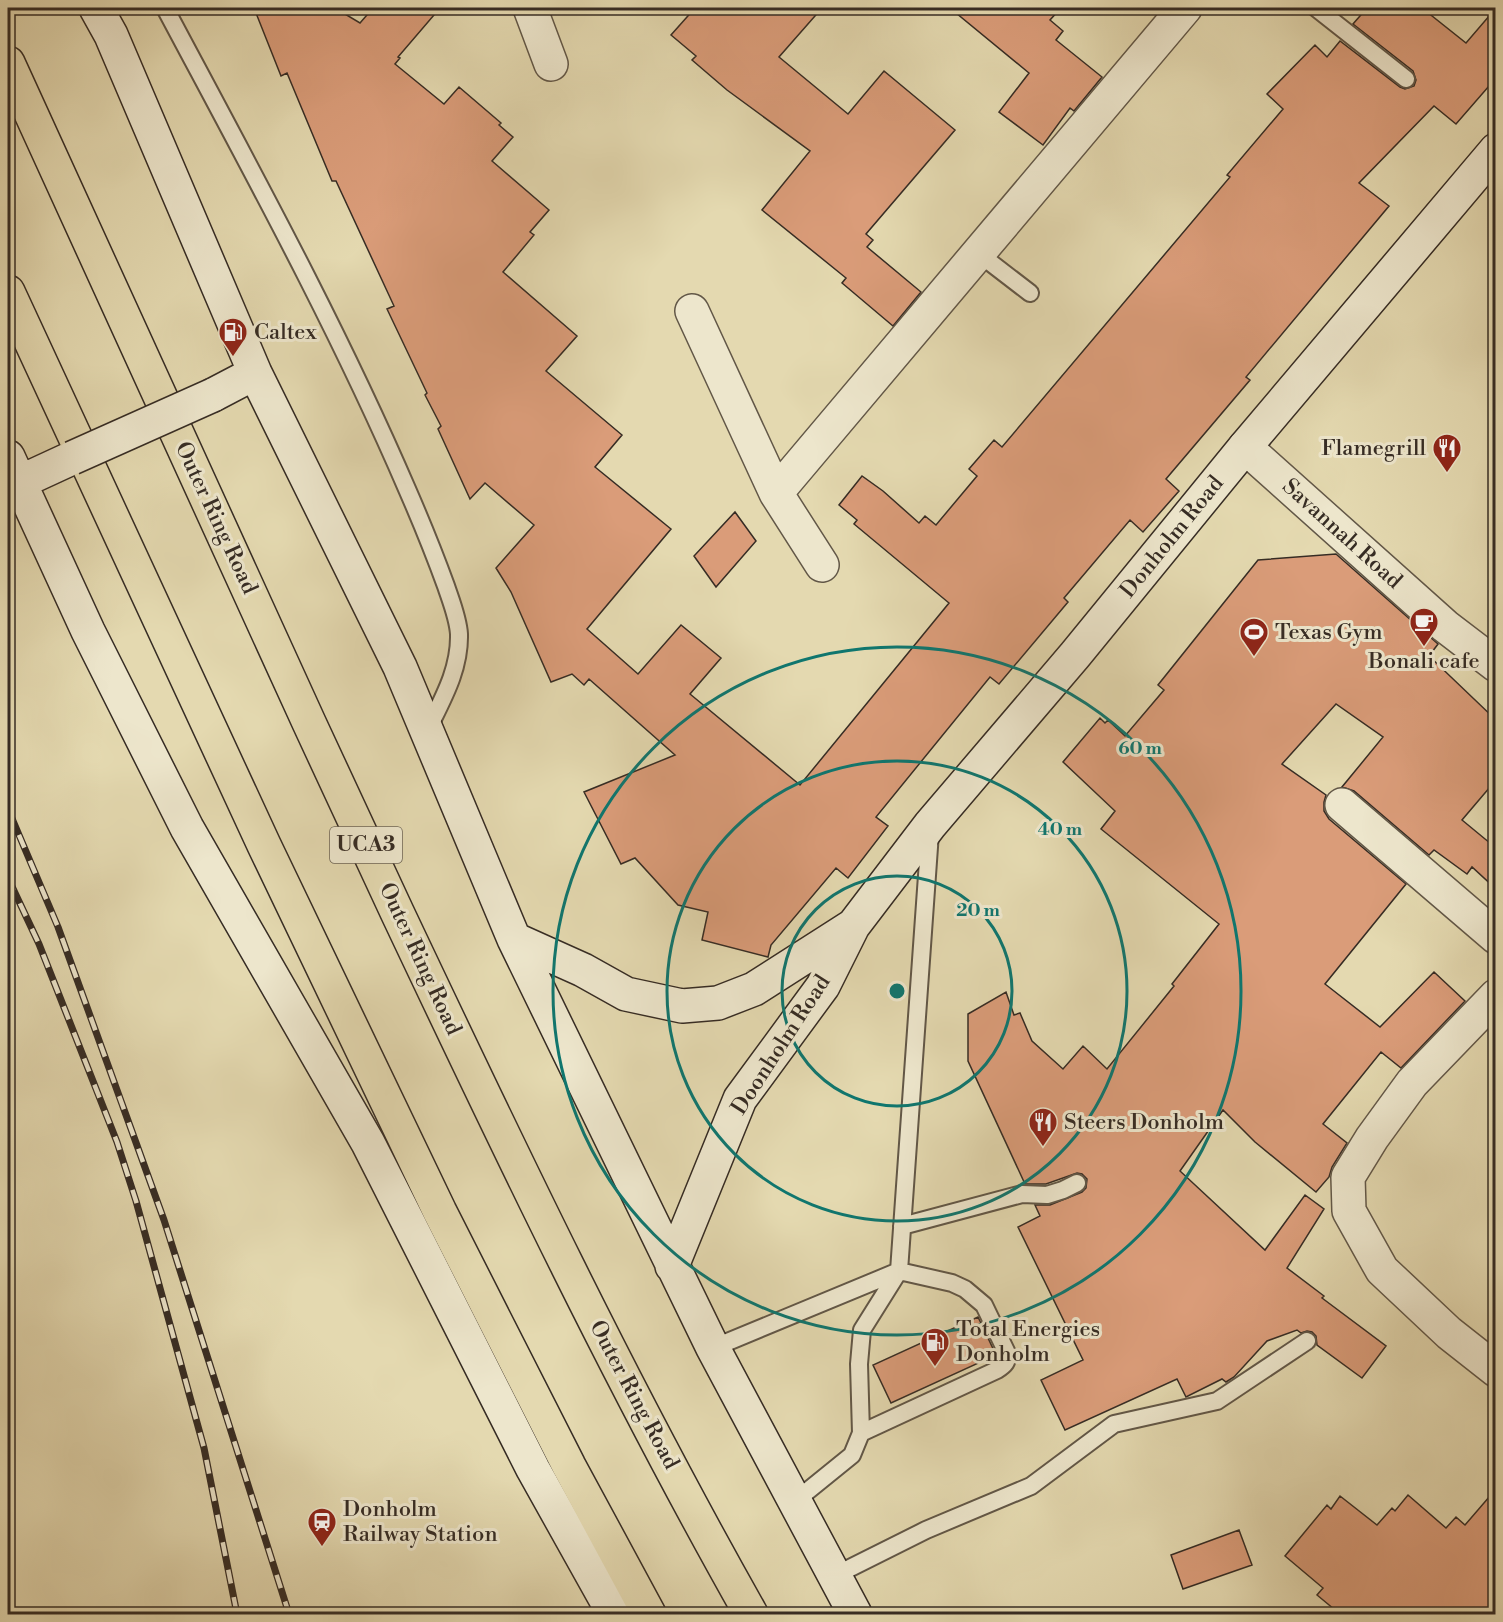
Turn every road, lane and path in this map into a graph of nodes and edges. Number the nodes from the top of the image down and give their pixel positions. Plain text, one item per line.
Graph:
1 (96, 8) edge
2 (165, 8) edge
3 (530, 8) edge
4 (1185, 8) edge
5 (1316, 8) edge
6 (8, 63) edge
7 (551, 64) dead end
8 (1406, 79) dead end
9 (1496, 150) edge
10 (978, 253) junction
11 (8, 292) edge
12 (1030, 293) dead end
13 (692, 311) dead end
14 (255, 373) junction
15 (1245, 447) junction
16 (14, 469) edge
17 (776, 493) junction
18 (822, 565) dead end
19 (1496, 665) edge
20 (427, 732) junction
21 (1342, 805) dead end
22 (930, 825) junction
23 (853, 926) junction
24 (1496, 937) edge
25 (514, 939) junction
26 (1496, 996) edge
27 (1077, 1183) dead end
28 (902, 1227) junction
29 (672, 1266) junction
30 (899, 1271) junction
31 (1307, 1341) dead end
32 (713, 1348) junction
33 (1496, 1370) edge
34 (861, 1432) junction
35 (794, 1502) junction
36 (834, 1576) junction
37 (614, 1614) edge
38 (649, 1614) edge
39 (751, 1614) edge
40 (855, 1614) edge

1 - 14 main road
2 - 20 lane
3 - 7 main road
4 - 10 main road
5 - 8 lane
6 - 39 main road, Outer Ring Road / UCA3
9 - 15 main road, Donholm Road
10 - 12 lane
10 - 17 main road
11 - 38 main road
13 - 17 main road
14 - 16 main road, bridge
14 - 20 main road
15 - 19 main road, Savannah Road
15 - 22 main road, Donholm Road
16 - 37 main road
17 - 18 main road
20 - 25 main road
21 - 24 main road
22 - 23 main road, Donholm Road
22 - 28 lane
23 - 25 main road
23 - 29 main road, Doonholm Road
25 - 29 main road
26 - 33 main road
27 - 28 lane
28 - 30 lane
29 - 32 main road
30 - 32 lane
30 - 34 lane
30 - 34 lane
31 - 36 lane
32 - 35 main road
34 - 35 lane
35 - 36 main road
36 - 40 main road

